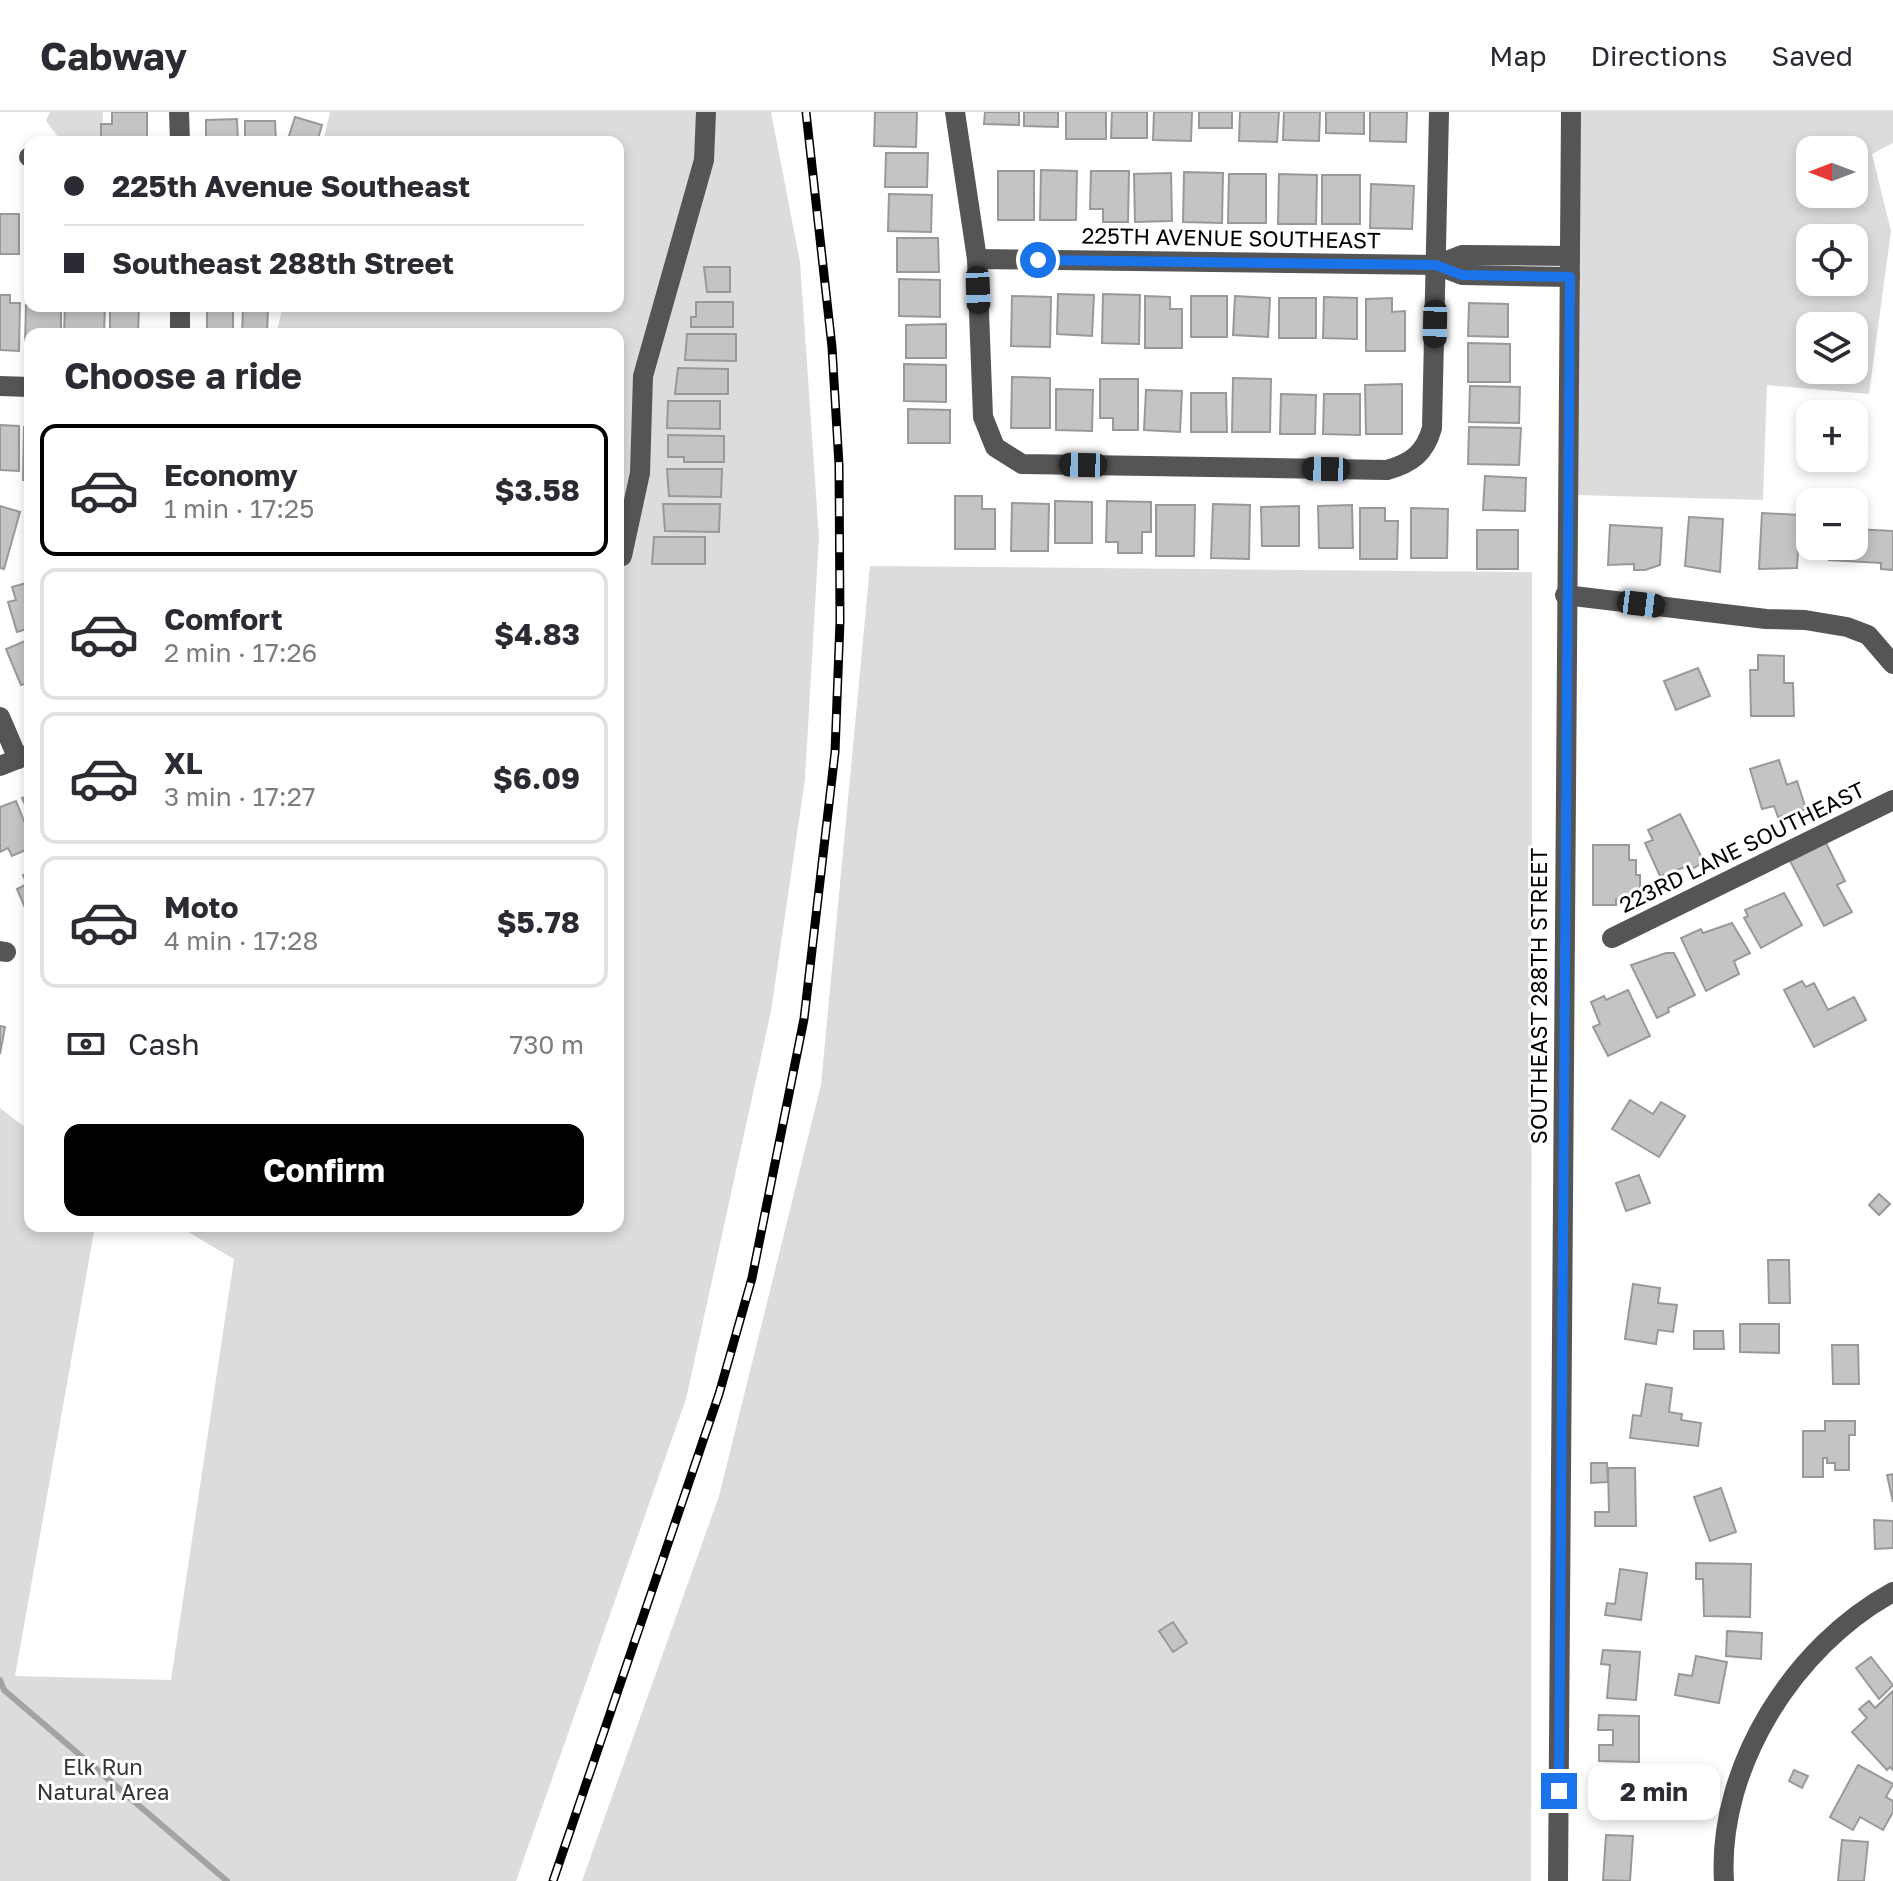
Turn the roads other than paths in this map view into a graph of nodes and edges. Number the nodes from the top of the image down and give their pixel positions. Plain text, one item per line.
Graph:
1 (179, 112) edge
2 (706, 112) edge
3 (955, 112) edge
4 (1439, 112) edge
5 (1571, 112) edge
6 (180, 136) edge
7 (977, 259) junction
8 (1436, 265) junction
9 (1570, 267) junction
10 (0, 386) edge
11 (24, 387) edge
12 (624, 547) edge
13 (1565, 595) junction
14 (1891, 660) edge
15 (0, 717) edge
16 (16, 760) edge
17 (1893, 800) edge
18 (1612, 938) dead end
19 (1893, 1592) edge
20 (1558, 1881) edge
21 (1724, 1881) edge

1 - 6 street
2 - 12 street
3 - 7 street
4 - 8 street
5 - 9 street, SOUTHEAST 288TH STREET
7 - 8 street, 225TH AVENUE SOUTHEAST
7 - 8 street
8 - 9 street, 225TH AVENUE SOUTHEAST
9 - 13 street, SOUTHEAST 288TH STREET
10 - 11 street
13 - 14 street
13 - 20 street, SOUTHEAST 288TH STREET
15 - 16 street
17 - 18 street, 223RD LANE SOUTHEAST
19 - 21 street

